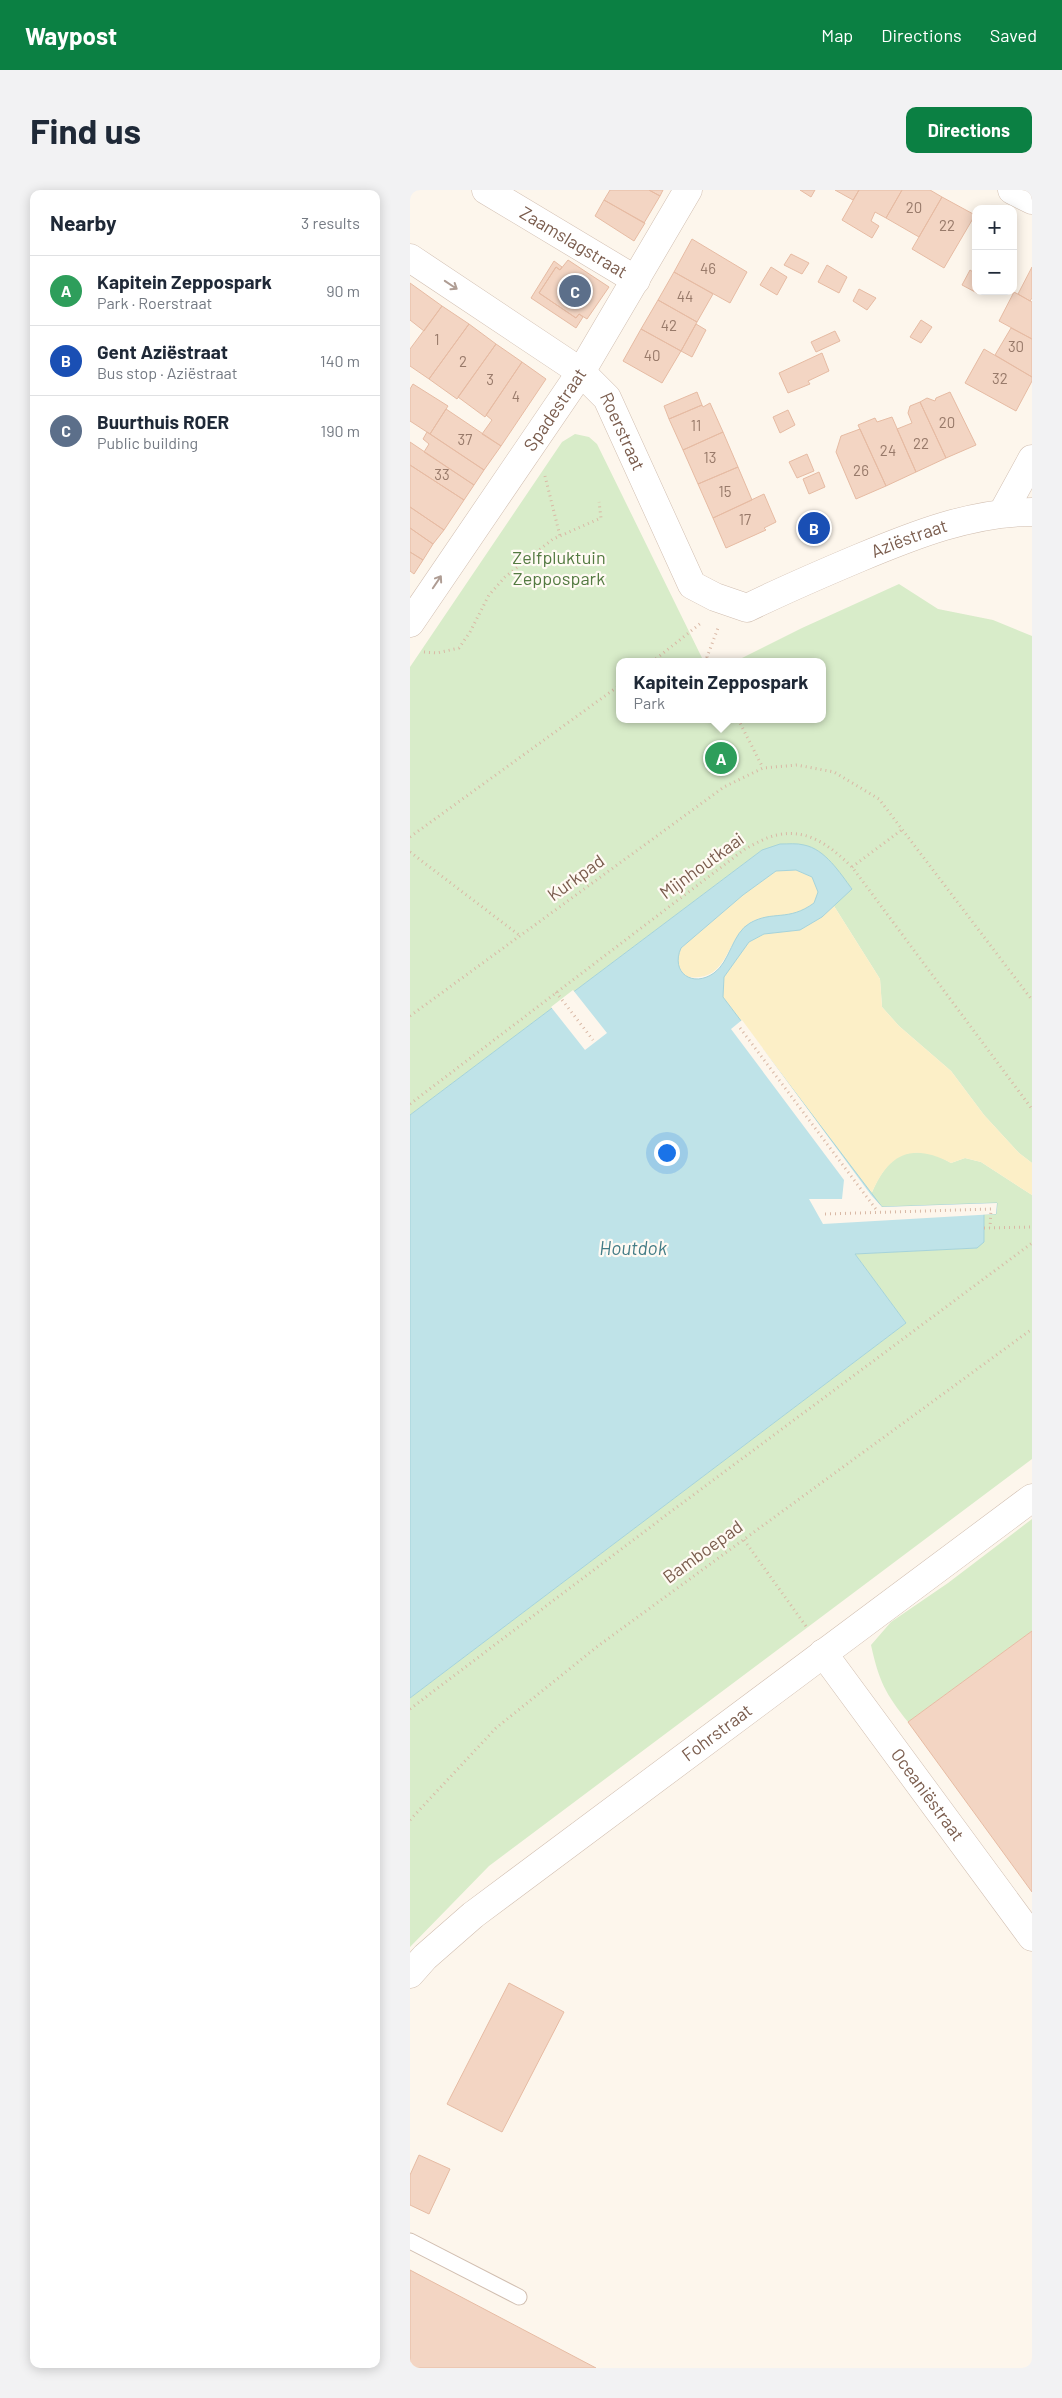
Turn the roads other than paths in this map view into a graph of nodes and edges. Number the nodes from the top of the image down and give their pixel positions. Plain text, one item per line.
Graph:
1 (486, 190) edge
2 (688, 190) edge
3 (1012, 190) edge
4 (1032, 200) edge
5 (410, 258) edge
6 (636, 280) junction
7 (581, 372) junction
8 (1032, 459) edge
9 (1004, 512) junction
10 (1032, 512) edge
11 (792, 586) joint
12 (410, 622) edge
13 (1032, 1498) edge
14 (823, 1653) junction
15 (1032, 1937) edge
16 (410, 1974) edge
17 (410, 2241) edge
18 (519, 2297) dead end

1 - 6 street, Zaamslagstraat
2 - 6 street, Spadestraat
3 - 4 street
5 -> 7 street, Roerstraat
6 - 7 street, Spadestraat
7 - 11 street, Roerstraat
12 -> 7 street, Spadestraat
8 - 9 street
9 - 10 street, Aziëstraat
9 - 11 street, Aziëstraat
13 - 14 street, Fohrstraat
14 - 15 street, Oceaniëstraat
14 - 16 street, Fohrstraat
17 - 18 lane

